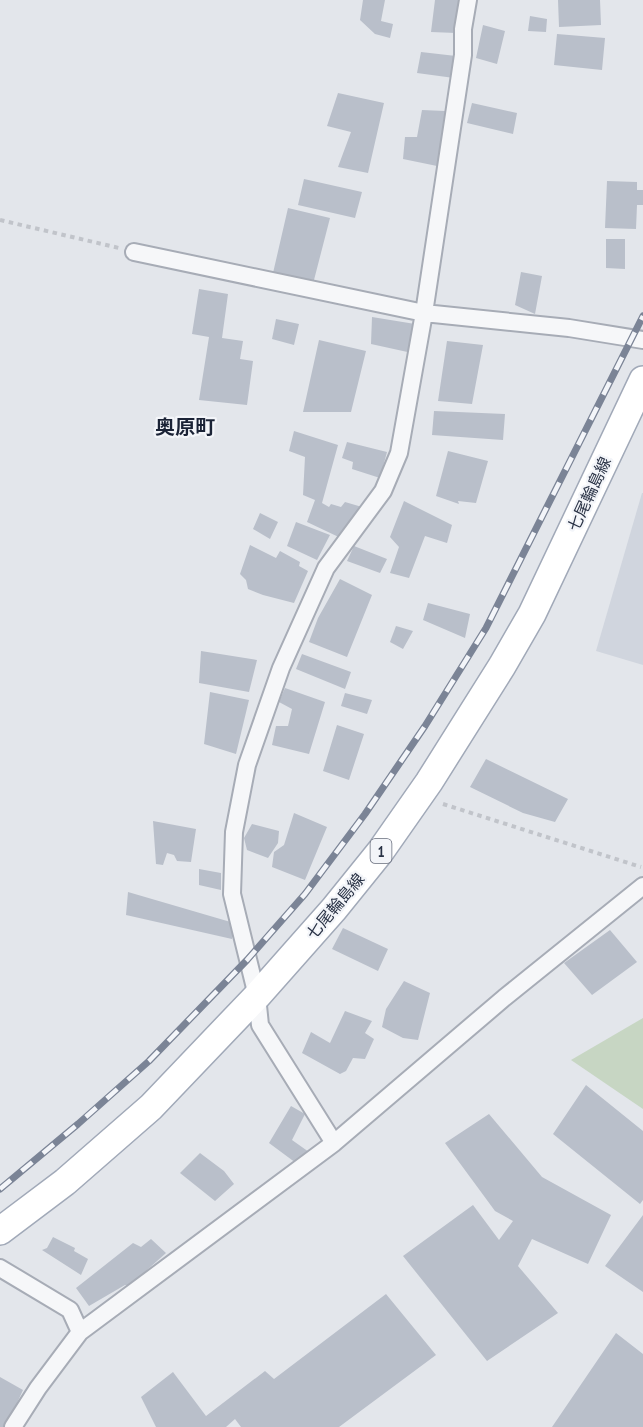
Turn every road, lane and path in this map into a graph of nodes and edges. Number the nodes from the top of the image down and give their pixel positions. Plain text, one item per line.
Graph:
1 (468, 0) edge
2 (0, 220) edge
3 (134, 252) joint
4 (424, 313) junction
5 (643, 340) edge
6 (643, 380) edge
7 (419, 796) junction
8 (643, 868) edge
9 (643, 886) edge
10 (257, 996) junction
11 (334, 1143) junction
12 (0, 1231) edge
13 (0, 1268) edge
14 (80, 1332) junction
15 (13, 1427) edge

1 - 4 street
2 - 3 path
3 - 4 street
4 - 5 street
4 - 10 street
6 - 7 main road, 七尾輪島線 / 1
7 - 8 path
7 - 10 main road, 七尾輪島線 / 1
9 - 11 street
10 - 11 street
10 - 12 main road, 七尾輪島線 / 1
11 - 14 street
13 - 14 street
14 - 15 street

